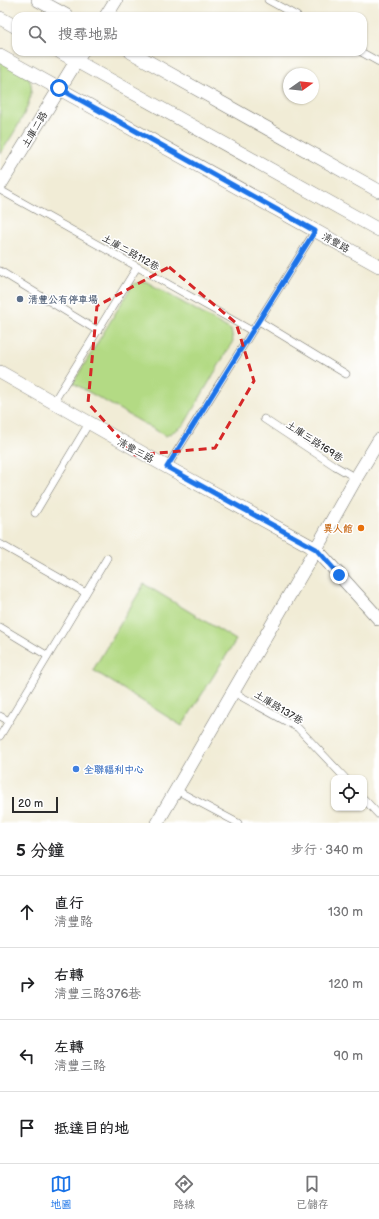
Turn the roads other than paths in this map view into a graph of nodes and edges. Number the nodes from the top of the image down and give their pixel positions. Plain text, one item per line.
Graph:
1 (38, 0) edge
2 (116, 0) edge
3 (268, 0) edge
4 (60, 12) edge
5 (108, 12) edge
6 (290, 12) edge
7 (0, 18) edge
8 (12, 25) edge
9 (367, 55) edge
10 (0, 56) edge
11 (79, 56) edge
12 (138, 56) edge
13 (379, 62) edge
14 (59, 88) junction
15 (0, 185) edge
16 (0, 190) edge
17 (379, 191) edge
18 (379, 230) edge
19 (315, 231) junction
20 (379, 266) edge
21 (137, 267) junction
22 (0, 271) edge
23 (259, 321) junction
24 (98, 331) junction
25 (252, 331) junction
26 (0, 373) edge
27 (346, 374) dead end
28 (53, 403) junction
29 (264, 419) dead end
30 (89, 423) junction
31 (379, 440) edge
32 (167, 467) junction
33 (356, 478) junction
34 (35, 513) dead end
35 (0, 544) edge
36 (316, 549) junction
37 (107, 558) dead end
38 (86, 593) junction
39 (379, 619) edge
40 (0, 627) edge
41 (48, 656) junction
42 (233, 692) junction
43 (0, 716) edge
44 (9, 721) junction
45 (0, 736) edge
46 (342, 775) edge
47 (176, 790) junction
48 (367, 802) edge
49 (379, 815) edge
50 (157, 823) edge
51 (238, 823) edge

1 - 4 street
2 - 5 street
3 - 6 lane
7 - 8 street
9 - 13 lane
10 - 14 street, 清豐路
11 - 14 street, 土庫二路
11 - 18 street
12 - 17 street
14 - 15 street, 土庫二路
14 - 19 street, 清豐路
16 - 21 lane, 土庫二路112巷
19 - 20 street, 清豐路
19 - 23 lane
21 - 24 lane
21 - 25 lane, 土庫二路112巷
22 - 24 lane
23 - 25 lane
23 - 27 lane
24 - 28 lane
25 - 32 lane
26 - 28 street, 清豐三路
28 - 30 street, 清豐三路
29 - 33 lane, 土庫三路169巷
30 - 32 street, 清豐三路
30 - 34 lane
31 - 33 street
32 - 36 street, 清豐三路
33 - 36 street
35 - 38 lane
36 - 39 street, 清豐三路
36 - 42 street
37 - 38 lane
38 - 41 lane
40 - 41 lane
41 - 44 lane
42 - 46 lane, 土庫路137巷
42 - 47 street
43 - 44 lane
44 - 45 lane
47 - 50 street
47 - 51 lane
48 - 49 lane

